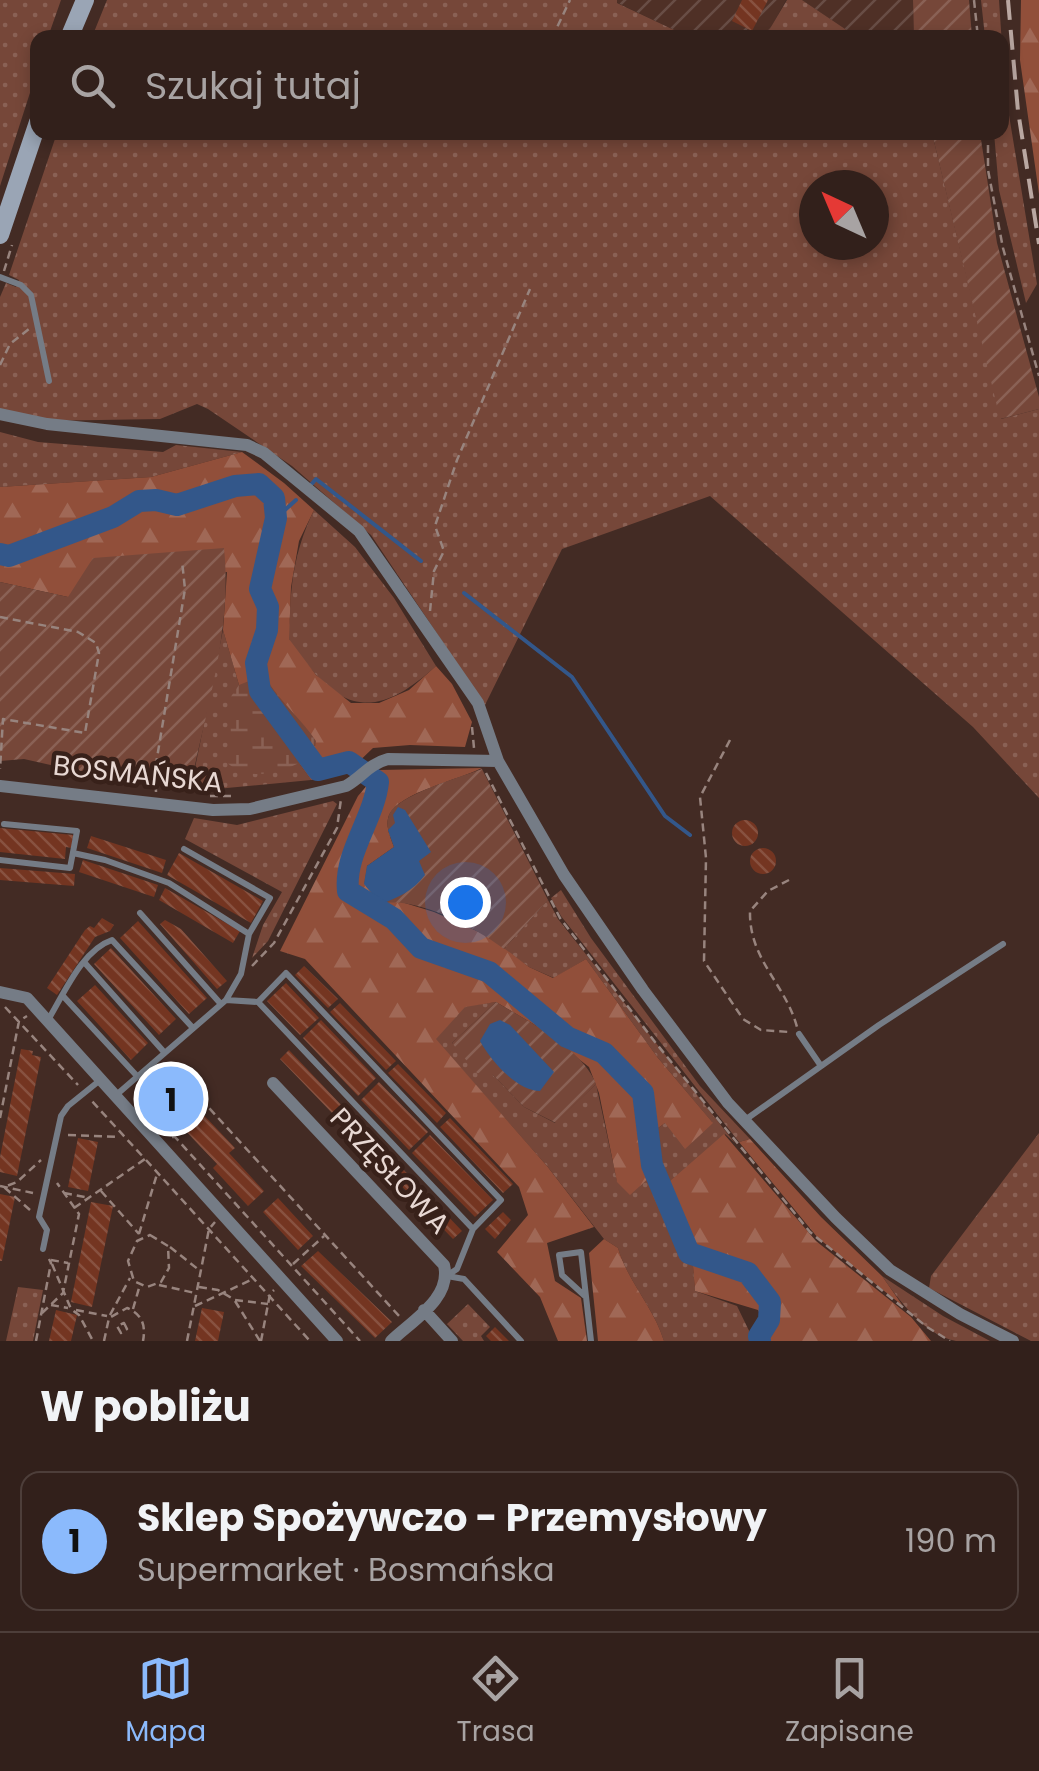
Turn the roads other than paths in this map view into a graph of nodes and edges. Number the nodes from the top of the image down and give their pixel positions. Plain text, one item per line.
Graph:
1 (84, 0) edge
2 (72, 30) edge
3 (32, 140) edge
4 (0, 235) edge
5 (0, 277) edge
6 (49, 380) dead end
7 (0, 414) edge
8 (498, 761) junction
9 (0, 786) edge
10 (4, 824) dead end
11 (184, 849) dead end
12 (73, 853) junction
13 (0, 860) edge
14 (140, 913) dead end
15 (249, 934) junction
16 (1003, 944) dead end
17 (84, 962) junction
18 (0, 992) edge
19 (63, 996) junction
20 (223, 1002) junction
21 (258, 1002) junction
22 (42, 1015) junction
23 (193, 1028) junction
24 (799, 1034) road end
25 (164, 1052) junction
26 (821, 1066) junction
27 (137, 1076) junction
28 (100, 1081) junction
29 (272, 1084) dead end
30 (114, 1097) junction
31 (744, 1120) junction
32 (473, 1229) junction
33 (43, 1249) road end
34 (447, 1276) junction
35 (586, 1296) junction
36 (424, 1310) junction
37 (337, 1341) edge
38 (391, 1341) edge
39 (452, 1341) edge
40 (522, 1341) edge
41 (591, 1341) edge
42 (1013, 1341) edge

1 - 2 main road
3 - 4 main road
5 - 6 lane
7 - 8 street
8 - 9 street, BOSMAŃSKA
8 - 31 street
10 - 12 lane
11 - 15 lane
12 - 13 lane
12 - 15 lane
14 - 20 lane
15 - 20 lane
16 - 26 lane
17 - 19 lane
17 - 23 lane
17 - 25 lane
18 - 22 street
19 - 22 lane
19 - 27 lane
20 - 21 lane
20 - 23 lane
21 - 32 lane
21 - 32 lane
22 - 28 street
23 - 25 lane
24 - 26 lane
25 - 27 lane
26 - 31 lane
27 - 30 lane
28 - 30 street
28 - 33 lane
29 - 34 street, PRZĘSŁOWA
30 - 37 street
31 - 42 street
32 - 34 lane
34 - 36 street, PRZĘSŁOWA
34 - 40 lane
35 - 35 lane
35 - 41 lane
36 - 38 street, PRZĘSŁOWA
36 - 39 street

